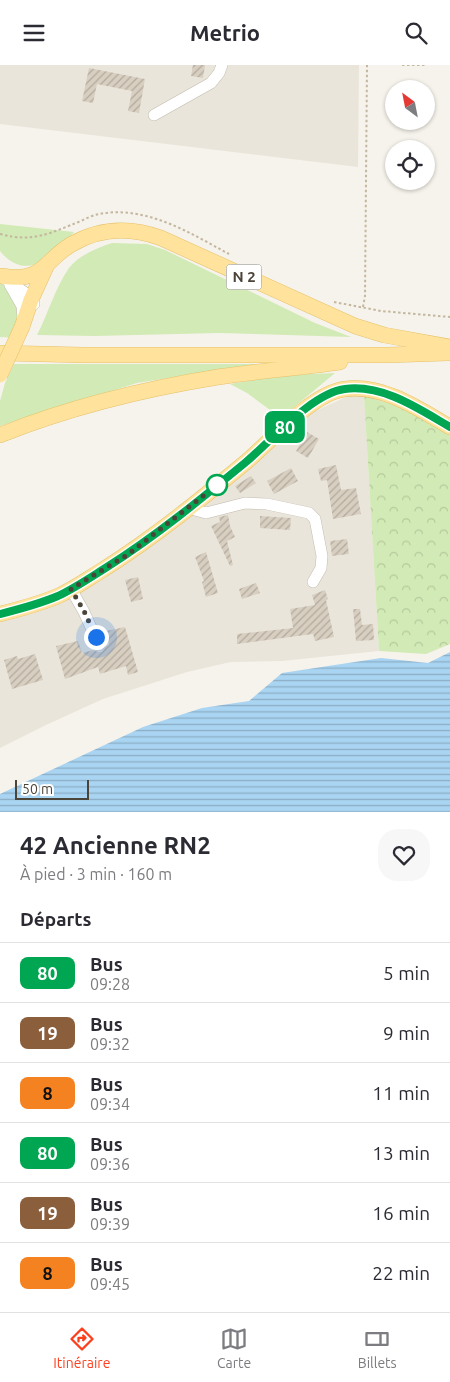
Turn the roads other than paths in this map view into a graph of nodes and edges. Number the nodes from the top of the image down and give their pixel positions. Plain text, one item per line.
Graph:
1 (222, 65) edge
2 (154, 115) dead end
3 (46, 267) junction
4 (1, 275) edge
5 (31, 300) junction
6 (22, 327) junction
7 (450, 347) edge
8 (0, 353) edge
9 (450, 353) edge
10 (388, 355) junction
11 (0, 375) edge
12 (450, 427) edge
13 (2, 434) edge
14 (188, 508) junction
15 (313, 582) dead end
16 (71, 589) junction
17 (0, 614) edge
18 (99, 645) dead end

1 - 2 street
3 - 4 main road
3 - 5 main road, N 2
3 - 7 main road, N 2
4 - 5 street
4 - 6 street
5 - 6 main road, N 2
6 - 11 main road, N 2, bridge
8 - 10 main road
9 - 10 main road
10 - 13 main road
12 - 14 main road
14 - 15 street
14 - 16 main road
16 - 17 main road
16 - 18 street

